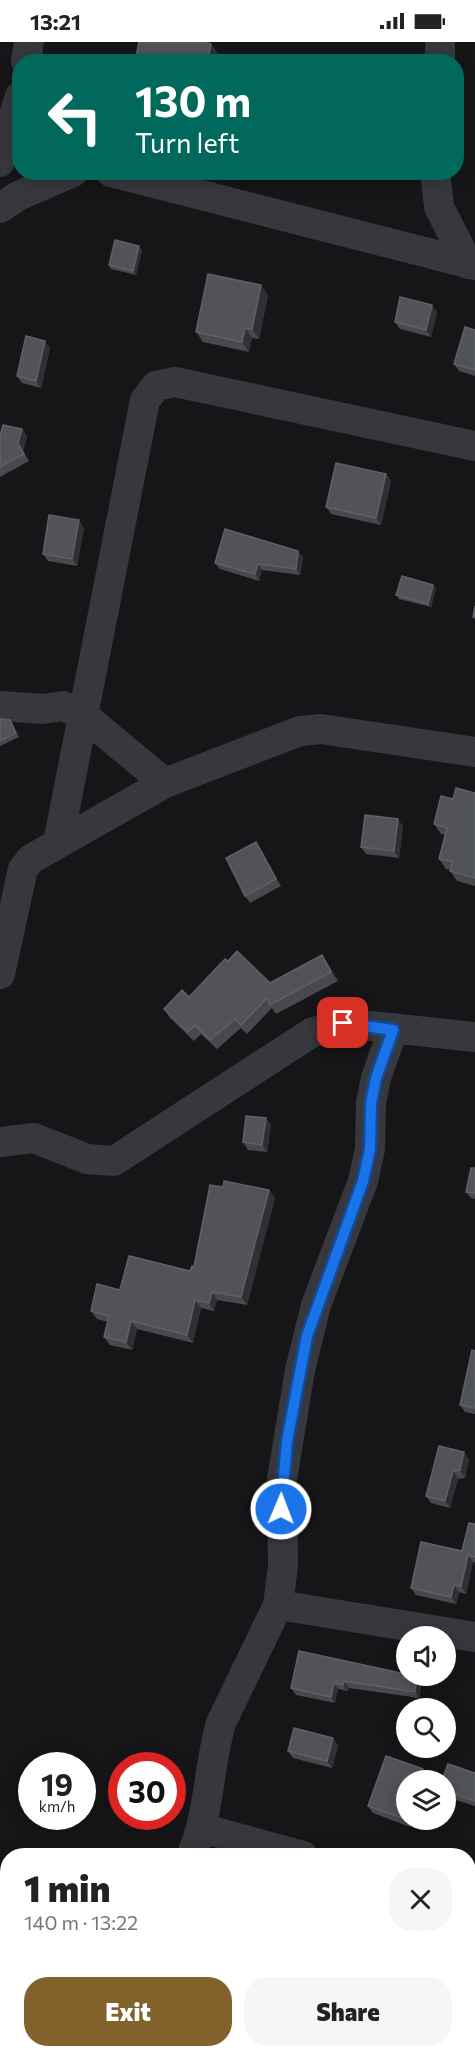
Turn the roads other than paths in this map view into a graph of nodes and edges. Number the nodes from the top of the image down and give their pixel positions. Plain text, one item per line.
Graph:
1 (12, 122) edge
2 (0, 162) edge
3 (55, 180) edge
4 (142, 180) edge
5 (436, 180) edge
6 (0, 208) edge
7 (472, 265) edge
8 (475, 446) edge
9 (0, 706) edge
10 (83, 715) junction
11 (475, 752) edge
12 (165, 783) junction
13 (58, 843) junction
14 (0, 974) edge
15 (393, 1030) junction
16 (475, 1037) edge
17 (0, 1142) edge
18 (278, 1605) junction
19 (475, 1637) edge
20 (201, 1828) junction
21 (194, 1848) edge
22 (274, 1848) edge

1 - 2 street
3 - 6 street
4 - 7 street
5 - 7 street
8 - 10 street
9 - 10 street
10 - 12 street
10 - 13 street
11 - 12 street
12 - 13 street
13 - 14 street
15 - 16 street
15 - 17 street
15 - 18 street
18 - 19 street
18 - 20 street
20 - 21 street
20 - 22 street

